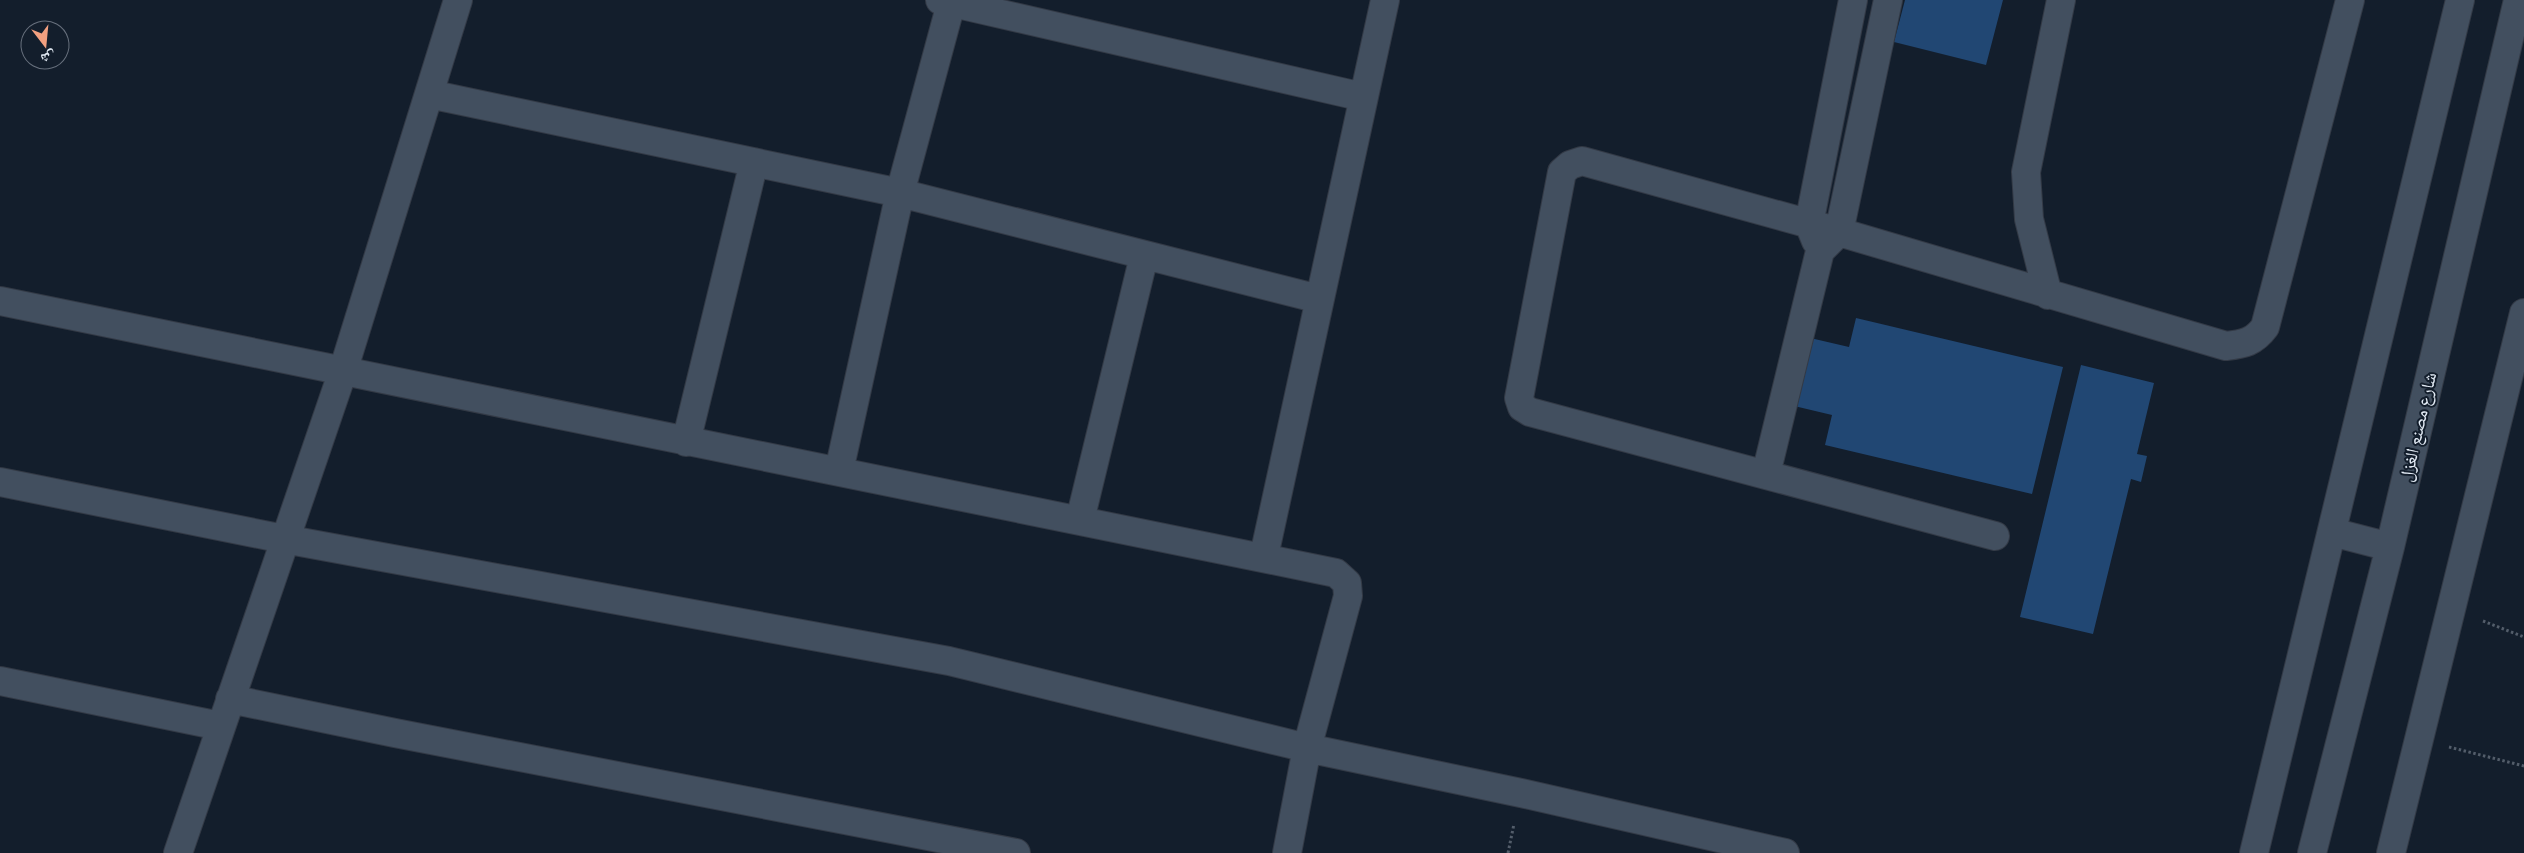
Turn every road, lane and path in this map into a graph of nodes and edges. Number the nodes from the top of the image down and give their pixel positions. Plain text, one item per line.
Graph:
1 (458, 0) edge
2 (1385, 0) edge
3 (1853, 0) edge
4 (1888, 0) edge
5 (2061, 0) edge
6 (2350, 0) edge
7 (2460, 0) edge
8 (2518, 0) edge
9 (948, 1) edge
10 (429, 94) junction
11 (1363, 97) junction
12 (754, 162) junction
13 (900, 193) junction
14 (1809, 224) junction
15 (1830, 242) junction
16 (1144, 256) junction
17 (2048, 294) junction
18 (1319, 299) junction
19 (0, 301) edge
20 (2524, 313) edge
21 (343, 370) junction
22 (686, 442) junction
23 (839, 471) junction
24 (1766, 474) junction
25 (0, 482) edge
26 (1080, 520) junction
27 (2332, 532) junction
28 (1995, 536) dead end
29 (284, 538) junction
30 (2390, 547) junction
31 (1264, 556) junction
32 (2450, 609) junction
33 (2524, 638) edge
34 (0, 680) edge
35 (230, 699) junction
36 (220, 726) junction
37 (2418, 739) junction
38 (1307, 748) junction
39 (2524, 766) edge
40 (178, 853) edge
41 (1016, 853) edge
42 (1287, 853) edge
43 (1785, 853) edge
44 (2254, 853) edge
45 (2312, 853) edge
46 (2391, 853) edge

1 - 10 street
2 - 11 street
3 - 14 street
4 - 15 street
5 - 17 street
6 - 17 street
7 - 27 street
8 - 30 street, شارع مصنع الغزل
9 - 11 street
9 - 13 street
10 - 12 street
10 - 21 street
11 - 18 street
12 - 13 street
12 - 22 street
13 - 16 street
13 - 23 street
14 - 15 street
14 - 24 street
15 - 17 street
15 - 24 street
16 - 18 street
16 - 26 street
18 - 31 street
19 - 21 street
20 - 32 street
21 - 22 street
21 - 29 street
22 - 23 street
23 - 26 street
24 - 28 street
25 - 29 street
26 - 31 street
27 - 30 street
27 - 44 street
29 - 35 street
29 - 38 street
30 - 45 street, شارع مصنع الغزل
31 - 38 street
32 - 33 path
32 - 37 street
34 - 36 street
35 - 36 street
35 - 41 street
36 - 40 street
37 - 39 path
37 - 46 street
38 - 42 street
38 - 43 street

